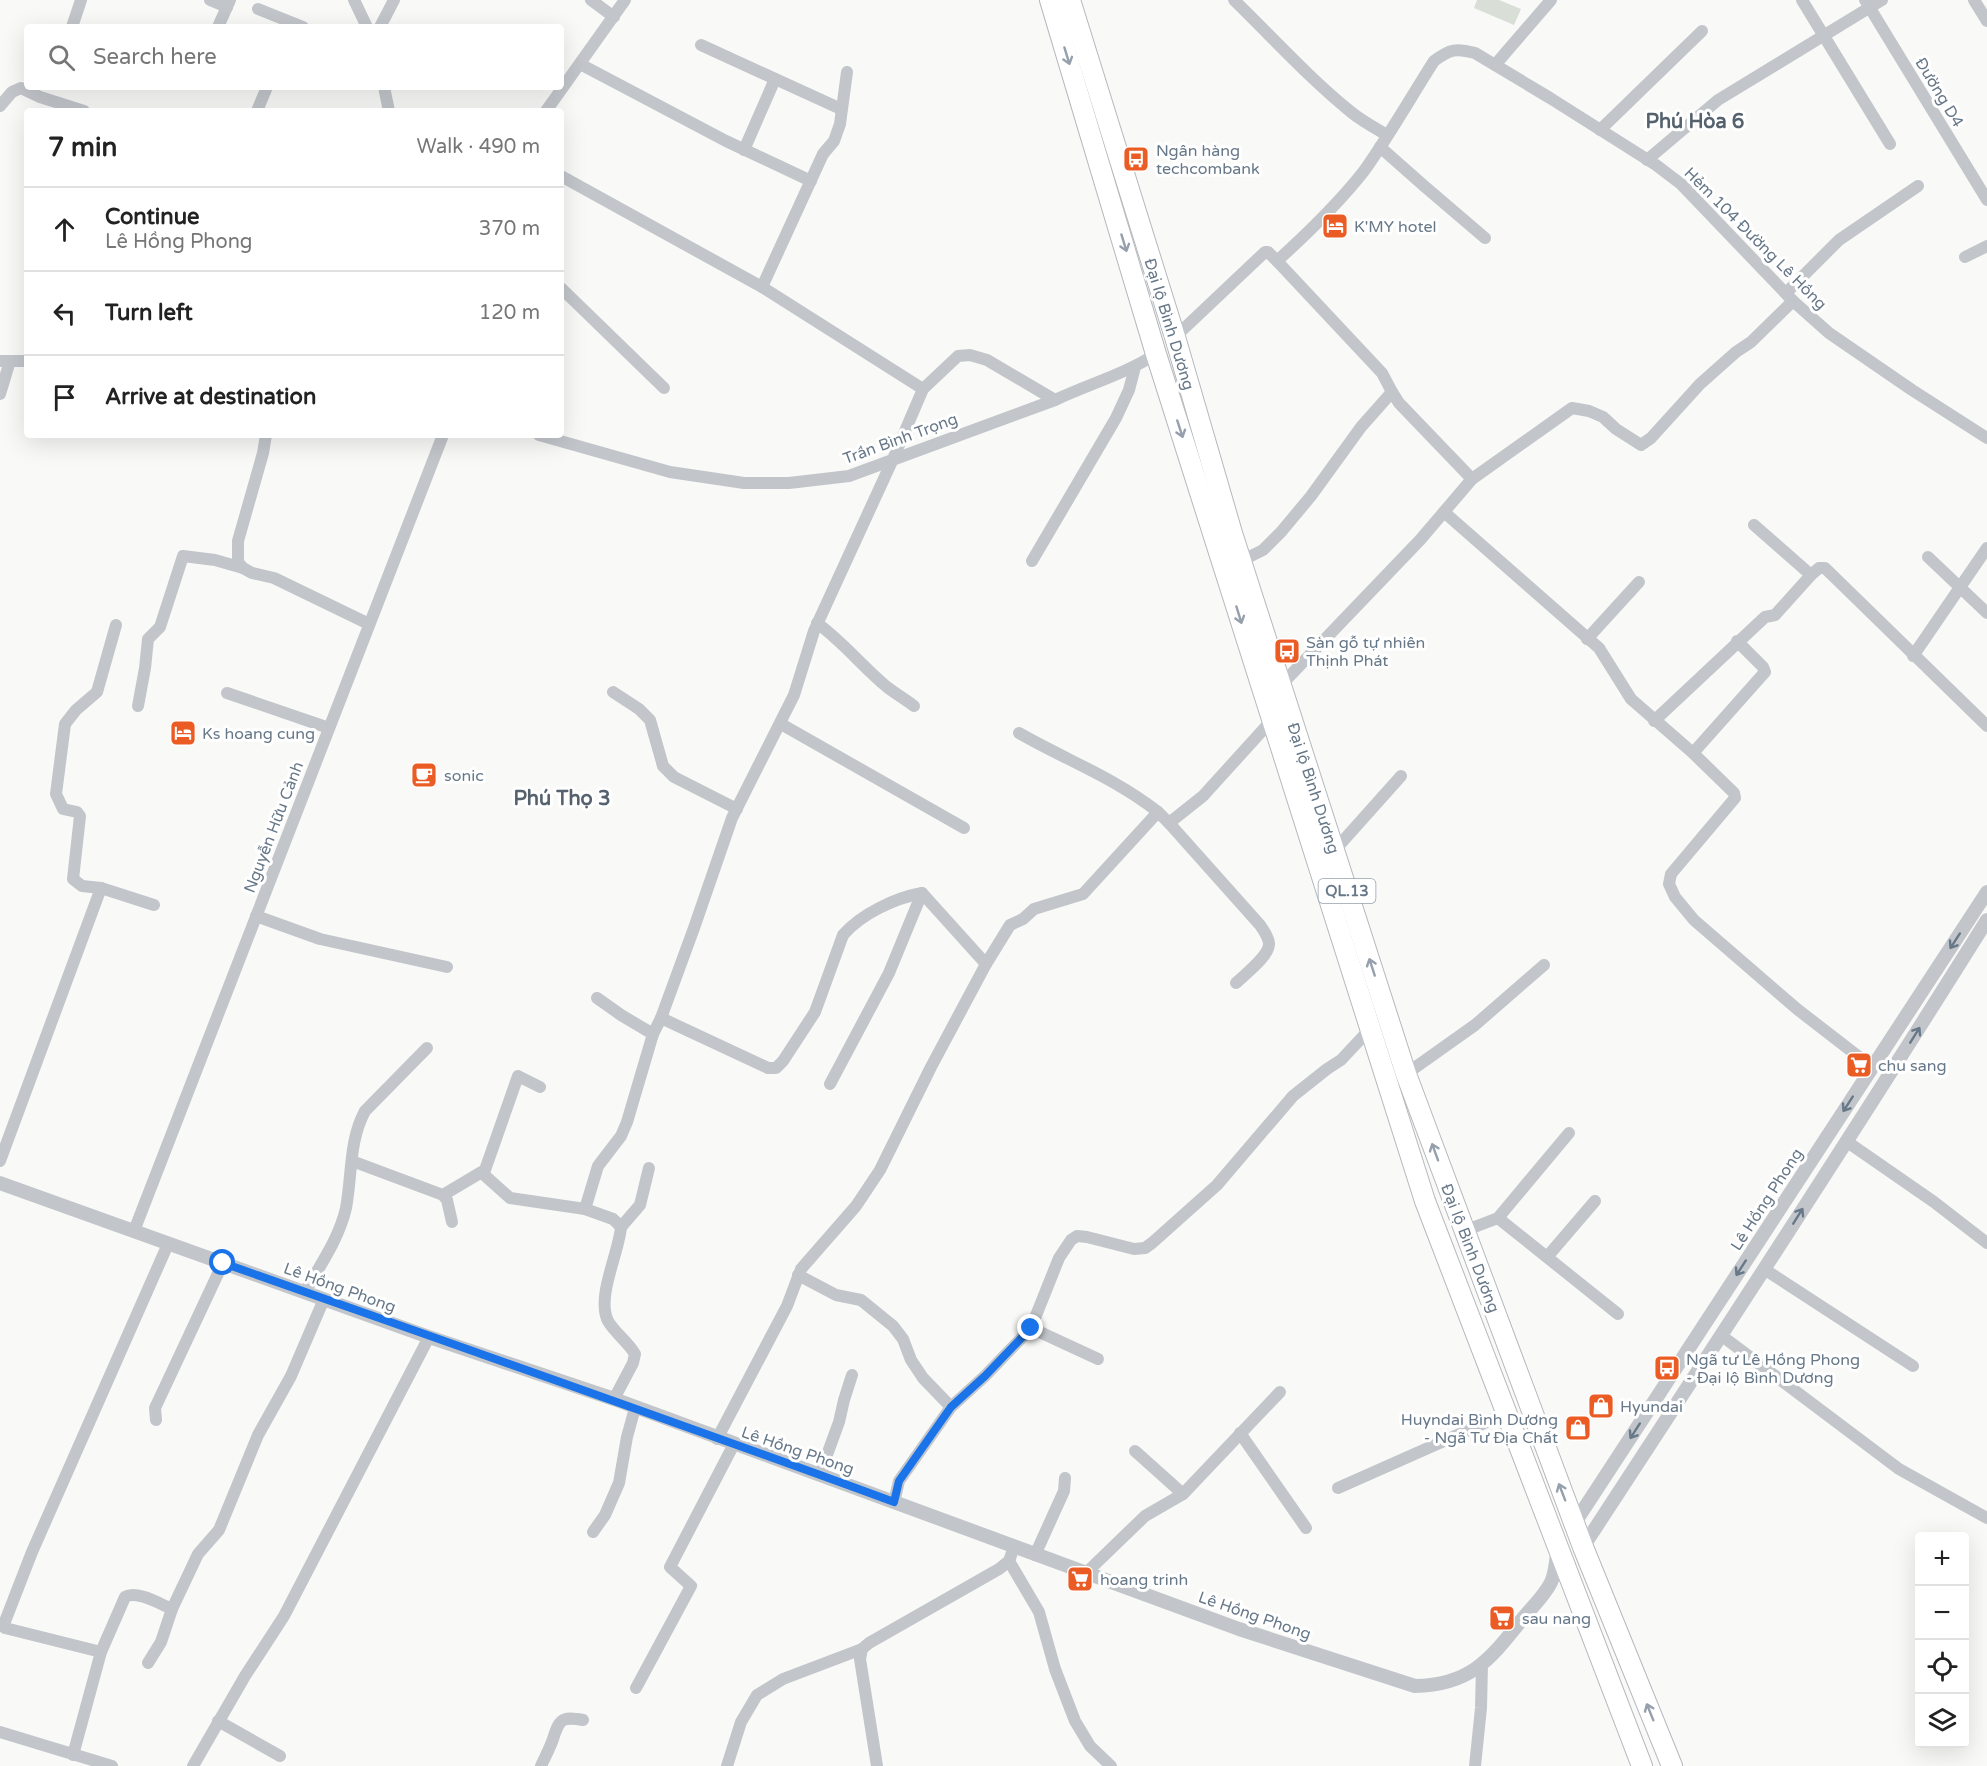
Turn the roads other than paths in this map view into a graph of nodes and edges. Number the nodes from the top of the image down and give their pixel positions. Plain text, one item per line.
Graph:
1 (81, 0) edge
2 (210, 0) edge
3 (354, 0) edge
4 (394, 0) edge
5 (591, 0) edge
6 (625, 0) edge
7 (1050, 0) edge
8 (1070, 0) edge
9 (1234, 0) edge
10 (1551, 0) edge
11 (1802, 0) edge
12 (1882, 0) edge
13 (1974, 0) edge
14 (228, 4) edge
15 (1868, 4) edge
16 (258, 9) dead end
17 (614, 17) junction
18 (1987, 21) edge
19 (73, 24) edge
20 (220, 24) edge
21 (293, 24) edge
22 (366, 24) edge
23 (382, 24) edge
24 (1702, 31) dead end
25 (1823, 35) junction
26 (701, 45) dead end
27 (580, 64) junction
28 (1495, 65) junction
29 (847, 72) dead end
30 (775, 79) junction
31 (24, 85) edge
32 (564, 86) edge
33 (31, 90) edge
34 (266, 90) edge
35 (385, 90) edge
36 (561, 90) edge
37 (0, 106) edge
38 (75, 108) edge
39 (258, 108) edge
40 (388, 108) edge
41 (548, 108) edge
42 (841, 109) junction
43 (1600, 130) junction
44 (1387, 135) junction
45 (1890, 144) dead end
46 (1380, 147) junction
47 (744, 150) junction
48 (1647, 160) junction
49 (564, 178) edge
50 (811, 181) junction
51 (1918, 186) dead end
52 (1987, 200) edge
53 (1485, 238) dead end
54 (1987, 246) edge
55 (1965, 257) dead end
56 (1277, 261) junction
57 (762, 287) junction
58 (564, 291) edge
59 (1789, 297) junction
60 (1175, 337) junction
61 (1156, 354) junction
62 (5, 361) edge
63 (24, 361) edge
64 (1135, 367) junction
65 (664, 388) dead end
66 (922, 389) junction
67 (1392, 392) junction
68 (0, 394) edge
69 (1055, 400) junction
70 (266, 438) edge
71 (441, 438) edge
72 (550, 438) edge
73 (1987, 438) edge
74 (893, 459) junction
75 (1472, 479) junction
76 (1444, 513) junction
77 (1754, 525) dead end
78 (1987, 548) edge
79 (1928, 557) dead end
80 (1032, 561) dead end
81 (1241, 561) junction
82 (243, 568) junction
83 (1811, 575) junction
84 (1639, 582) dead end
85 (1959, 588) junction
86 (1987, 613) edge
87 (817, 623) junction
88 (369, 624) junction
89 (116, 625) dead end
90 (1587, 639) junction
91 (1737, 642) junction
92 (1913, 656) junction
93 (1281, 685) junction
94 (613, 692) dead end
95 (227, 693) dead end
96 (138, 706) dead end
97 (914, 706) dead end
98 (1272, 721) junction
99 (1654, 721) junction
100 (781, 724) junction
101 (1987, 726) edge
102 (329, 728) junction
103 (1019, 733) dead end
104 (1693, 753) junction
105 (1401, 776) dead end
106 (737, 809) junction
107 (1158, 812) junction
108 (1169, 823) junction
109 (964, 828) dead end
110 (1334, 850) junction
111 (101, 888) junction
112 (1987, 892) edge
113 (922, 893) junction
114 (154, 905) dead end
115 (256, 916) junction
116 (1987, 920) edge
117 (986, 964) junction
118 (1544, 966) dead end
119 (447, 967) dead end
120 (1236, 983) dead end
121 (597, 998) dead end
122 (661, 1018) junction
123 (1370, 1029) junction
124 (653, 1034) junction
125 (427, 1048) dead end
126 (1872, 1067) junction
127 (1406, 1074) junction
128 (830, 1084) dead end
129 (540, 1087) dead end
130 (1569, 1133) dead end
131 (1846, 1141) junction
132 (0, 1161) edge
133 (352, 1161) junction
134 (649, 1168) dead end
135 (482, 1173) junction
136 (0, 1183) edge
137 (443, 1194) junction
138 (1595, 1201) dead end
139 (585, 1209) junction
140 (1498, 1218) junction
141 (452, 1222) dead end
142 (621, 1227) junction
143 (1464, 1231) junction
144 (134, 1232) junction
145 (1987, 1243) edge
146 (168, 1244) junction
147 (1547, 1257) junction
148 (223, 1263) junction
149 (1764, 1269) junction
150 (798, 1275) junction
151 (305, 1292) junction
152 (324, 1299) junction
153 (1618, 1314) dead end
154 (1031, 1328) junction
155 (1722, 1335) junction
156 (429, 1337) junction
157 (1098, 1359) dead end
158 (1913, 1366) dead end
159 (852, 1375) dead end
160 (1280, 1392) dead end
161 (614, 1399) junction
162 (951, 1407) junction
163 (634, 1408) junction
164 (1507, 1413) junction
165 (156, 1420) dead end
166 (1240, 1433) junction
167 (717, 1439) junction
168 (734, 1444) junction
169 (1135, 1451) dead end
170 (820, 1474) junction
171 (1065, 1479) dead end
172 (1338, 1488) dead end
173 (1183, 1494) junction
174 (894, 1502) junction
175 (1987, 1518) edge
176 (1574, 1524) junction
177 (1305, 1528) dead end
178 (593, 1532) dead end
179 (1558, 1546) junction
180 (1014, 1547) junction
181 (1583, 1547) junction
182 (1035, 1555) junction
183 (1009, 1561) junction
184 (1086, 1573) junction
185 (1559, 1576) junction
186 (172, 1609) junction
187 (3, 1627) edge
188 (862, 1649) junction
189 (101, 1652) junction
190 (148, 1663) dead end
191 (1482, 1665) junction
192 (636, 1688) dead end
193 (583, 1720) dead end
194 (218, 1721) junction
195 (0, 1732) edge
196 (73, 1755) junction
197 (280, 1755) dead end
198 (112, 1766) edge
199 (193, 1766) edge
200 (541, 1766) edge
201 (727, 1766) edge
202 (877, 1766) edge
203 (1111, 1766) edge
204 (1475, 1766) edge
205 (1642, 1766) edge
206 (1672, 1766) edge

1 - 19 street
2 - 14 street
3 - 22 street
4 - 23 street
5 - 17 street
6 - 17 street
7 -> 61 highway, Đại lộ Bình Dương / QL.13
8 - 60 highway, Đại lộ Bình Dương / QL.13
9 - 44 street
10 - 28 street
11 - 25 street
12 - 15 street
13 - 18 street
14 - 20 street
15 - 25 street
15 - 52 street, Đường D4
16 - 21 street
17 - 27 street
24 - 43 street
25 - 45 street
25 - 48 street
26 - 30 street
27 - 32 street
27 - 47 street
28 - 43 street, Hẻm 104 Đường Lê Hồng
28 - 44 street, Hẻm 104 Đường Lê Hồng
29 - 42 street
30 - 42 street
30 - 47 street
31 - 37 street
33 - 38 street
34 - 39 street
35 - 40 street
36 - 41 street
42 - 50 street
43 - 48 street, Hẻm 104 Đường Lê Hồng
44 - 46 street, Hẻm 104 Đường Lê Hồng
46 - 53 street
46 - 56 street, Hẻm 104 Đường Lê Hồng
47 - 50 street
48 - 59 street, Hẻm 104 Đường Lê Hồng
49 - 57 street
50 - 57 street
51 - 59 street
54 - 55 street
56 - 60 street
56 - 67 street
57 - 66 street
58 - 65 street
59 - 73 street, Hẻm 104 Đường Lê Hồng
59 - 75 street
60 - 61 highway
60 - 81 highway, Đại lộ Bình Dương / QL.13
61 - 64 street, Trần Bình Trọng
61 -> 98 highway, Đại lộ Bình Dương / QL.13
62 - 63 street
62 - 68 street
64 - 69 street, Trần Bình Trọng
64 - 80 street
66 - 69 street
66 - 74 street
67 - 75 street
67 - 81 street
69 - 74 street, Trần Bình Trọng
70 - 82 street
71 - 88 street, Nguyễn Hữu Cảnh
72 - 74 street, Trần Bình Trọng
74 - 87 street
75 - 76 street
76 - 90 street
76 - 93 street
77 - 83 street
78 - 85 street
79 - 85 street
81 - 93 highway, Đại lộ Bình Dương / QL.13
82 - 88 street
82 - 96 street
83 - 91 street
83 - 92 street
84 - 90 street
85 - 86 street
85 - 92 street
87 - 97 street
87 - 100 street
88 - 102 street, Nguyễn Hữu Cảnh
89 - 111 street
90 - 99 street
91 - 99 street
91 - 104 street
92 - 101 street
93 - 110 highway, Đại lộ Bình Dương / QL.13
94 - 106 street
95 - 102 street
98 - 108 street
98 - 123 highway, Đại lộ Bình Dương / QL.13
99 - 104 street
100 - 106 street
100 - 109 street
102 - 115 street, Nguyễn Hữu Cảnh
103 - 107 street
104 - 126 street
105 - 110 street
106 - 122 street
107 - 108 street
107 - 117 street
108 - 120 street
127 -> 110 highway, Đại lộ Bình Dương / QL.13
111 - 114 street
111 - 132 street
112 -> 126 street, Lê Hồng Phong
113 - 117 street
113 - 122 street
113 - 128 street
115 - 119 street
115 - 144 street, Nguyễn Hữu Cảnh
131 -> 116 street
117 - 150 street
118 - 127 street
121 - 124 street
122 - 124 street
123 - 154 street
123 - 164 highway, Đại lộ Bình Dương / QL.13
124 - 139 street
125 - 133 street
126 -> 176 street, Lê Hồng Phong
143 -> 127 highway, Đại lộ Bình Dương / QL.13
129 - 135 street
130 - 140 street
131 - 145 street
149 -> 131 street
133 - 137 street
133 - 151 street
134 - 142 street
135 - 137 street
135 - 139 street
136 - 144 street, Lê Hồng Phong
137 - 141 street
138 - 147 street
139 - 142 street
140 - 143 street
140 - 147 street
142 - 161 street
176 -> 143 highway, Đại lộ Bình Dương / QL.13
144 - 146 street, Lê Hồng Phong
146 - 148 street, Lê Hồng Phong
146 - 187 street
147 - 153 street
148 - 151 street, Lê Hồng Phong
148 - 165 street
149 - 155 street
149 - 158 street
150 - 162 street
150 - 167 street
151 - 152 street, Lê Hồng Phong
152 - 156 street, Lê Hồng Phong
152 - 186 street
154 - 157 street
154 - 162 street
155 - 175 street
155 - 181 street
156 - 161 street, Lê Hồng Phong
156 - 194 street
159 - 170 street
160 - 166 street
161 - 163 street, Lê Hồng Phong
162 - 174 street
163 - 167 street, Lê Hồng Phong
163 - 178 street
164 - 172 street
164 - 179 highway, Đại lộ Bình Dương / QL.13
166 - 173 street
166 - 177 street
167 - 168 street, Lê Hồng Phong
168 - 170 street, Lê Hồng Phong
168 - 192 street
169 - 173 street
170 - 174 street, Lê Hồng Phong
171 - 182 street
173 - 184 street
174 - 180 street, Lê Hồng Phong
176 - 179 highway
176 - 181 highway, Đại lộ Bình Dương / QL.13
179 - 185 highway, Đại lộ Bình Dương / QL.13
180 - 182 street, Lê Hồng Phong
180 - 183 street
181 - 185 highway
206 -> 181 highway, Đại lộ Bình Dương / QL.13
182 - 184 street, Lê Hồng Phong
183 - 188 street
183 - 203 street
184 - 191 street, Lê Hồng Phong
185 - 191 street, Lê Hồng Phong
185 - 205 highway, Đại lộ Bình Dương / QL.13
186 - 189 street
186 - 190 street
187 - 189 street
188 - 201 street
188 - 202 street
189 - 196 street
191 - 204 street
193 - 200 street
194 - 197 street
194 - 199 street
195 - 196 street
196 - 198 street

